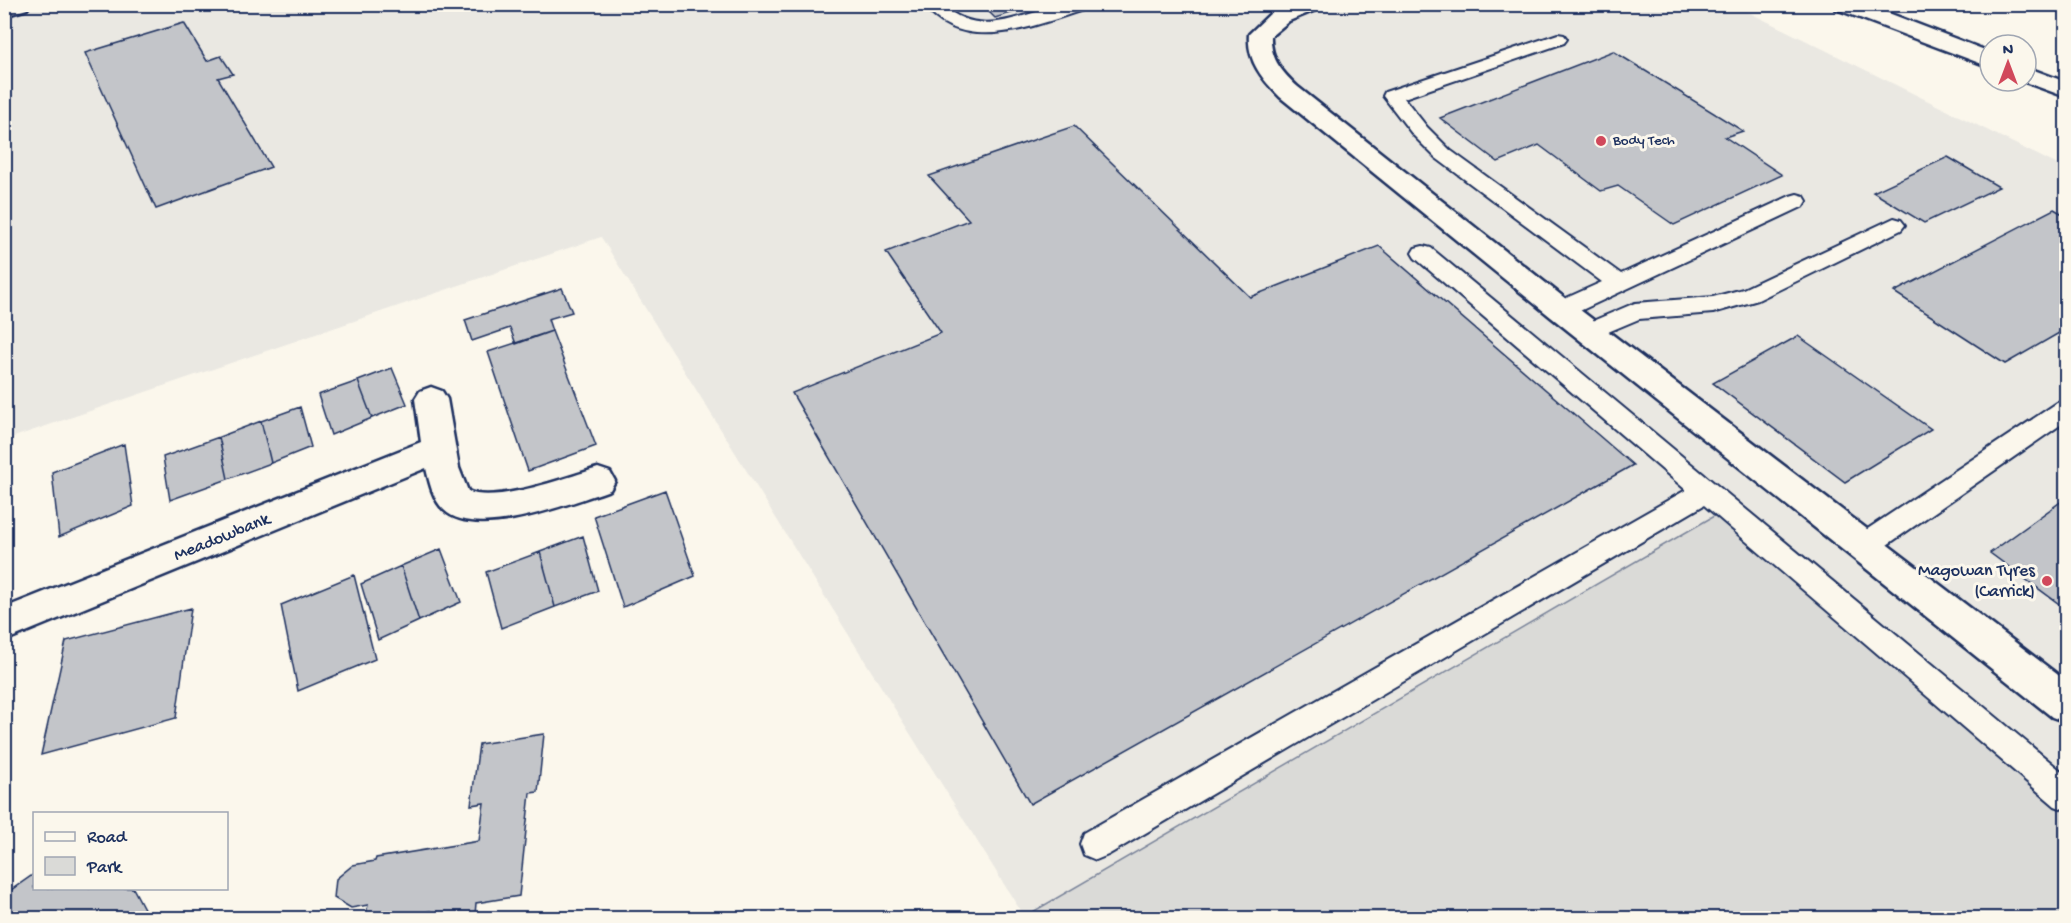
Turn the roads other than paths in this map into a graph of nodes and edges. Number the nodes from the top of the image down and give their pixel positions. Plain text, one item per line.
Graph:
1 (19, 4) edge
2 (931, 4) edge
3 (1083, 4) edge
4 (1310, 4) edge
5 (1844, 4) edge
6 (4, 9) edge
7 (1558, 39) dead end
8 (1978, 55) edge
9 (2038, 79) edge
10 (2067, 90) edge
11 (1797, 201) dead end
12 (1894, 225) dead end
13 (1424, 253) dead end
14 (1617, 282) junction
15 (1561, 310) junction
16 (1589, 332) junction
17 (430, 399) dead end
18 (2067, 409) edge
19 (438, 449) junction
20 (597, 481) dead end
21 (1705, 492) junction
22 (1864, 546) junction
23 (4, 626) edge
24 (2067, 704) edge
25 (2067, 795) edge
26 (1096, 844) dead end

1 - 6 street
2 - 3 lane
4 - 15 street
5 - 8 street
7 - 14 lane
9 - 10 street
11 - 14 lane
12 - 16 lane
13 - 21 lane
14 - 15 lane
15 - 16 street
16 - 22 street
17 - 19 street
18 - 22 lane
19 - 20 street
19 - 23 street, Meadowbank
21 - 25 lane
21 - 26 lane
22 - 24 street

